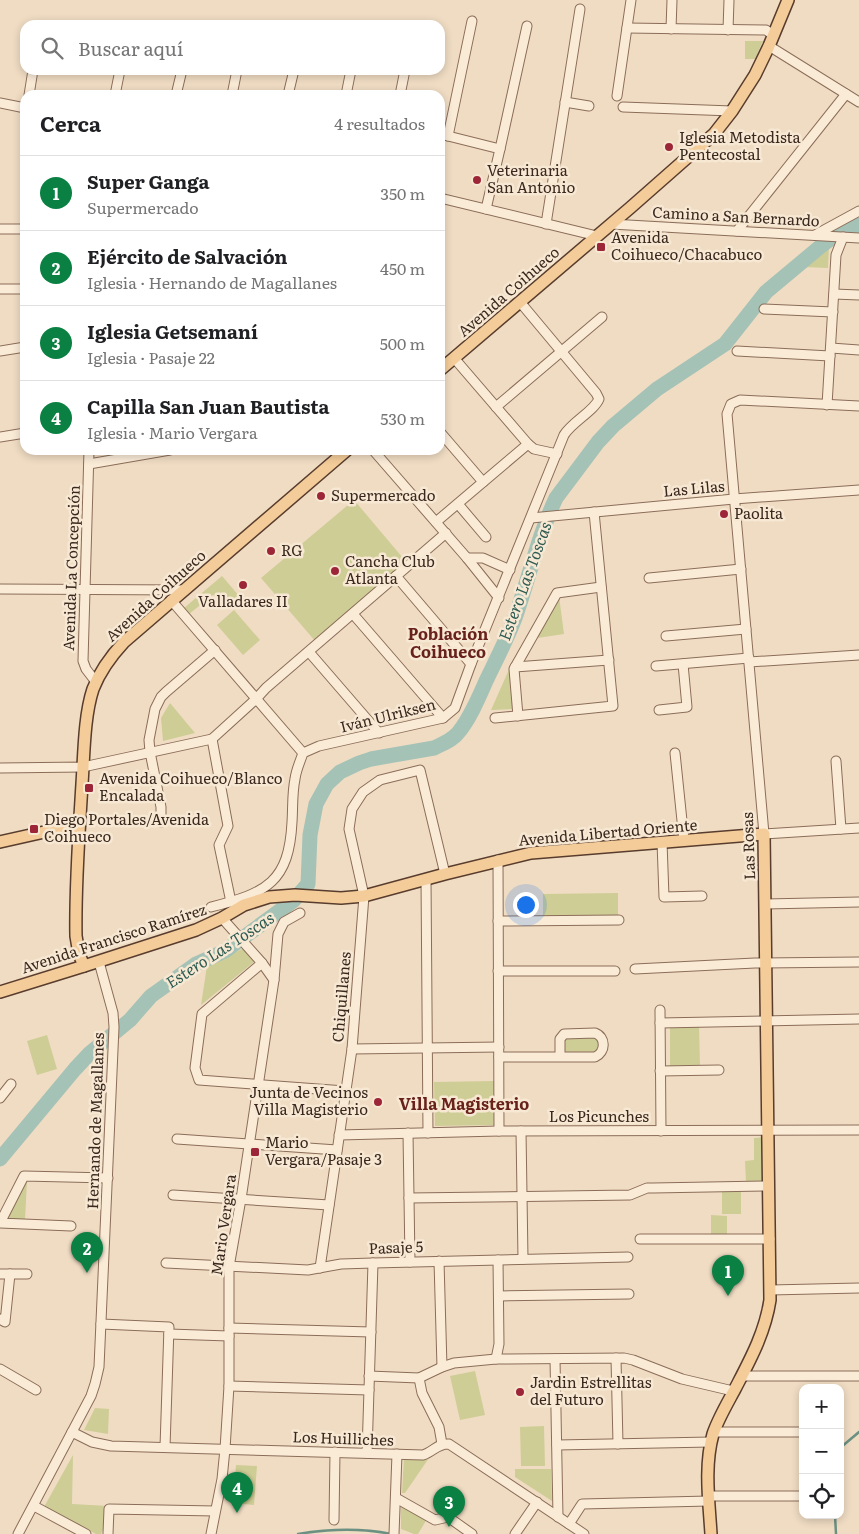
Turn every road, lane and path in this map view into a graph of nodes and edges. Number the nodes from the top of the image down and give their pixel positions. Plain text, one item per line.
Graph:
1 (631, 0) edge
2 (672, 0) edge
3 (729, 0) edge
4 (788, 0) edge
5 (580, 9) dead end
6 (472, 20) dead end
7 (527, 26) dead end
8 (627, 28) junction
9 (671, 29) junction
10 (728, 30) junction
11 (771, 41) junction
12 (32, 75) edge
13 (119, 75) edge
14 (181, 75) edge
15 (236, 75) edge
16 (293, 75) edge
17 (350, 75) edge
18 (404, 75) edge
19 (29, 90) edge
20 (116, 90) edge
21 (177, 90) edge
22 (233, 90) edge
23 (289, 90) edge
24 (347, 90) edge
25 (401, 90) edge
26 (846, 94) junction
27 (617, 96) dead end
28 (565, 102) junction
29 (859, 102) edge
30 (0, 103) edge
31 (589, 106) dead end
32 (20, 107) edge
33 (623, 107) dead end
34 (732, 112) junction
35 (445, 131) edge
36 (445, 135) edge
37 (500, 149) junction
38 (445, 199) edge
39 (486, 209) junction
40 (859, 211) edge
41 (546, 224) junction
42 (611, 224) junction
43 (0, 229) edge
44 (20, 229) edge
45 (737, 231) junction
46 (597, 236) junction
47 (818, 236) junction
48 (839, 237) junction
49 (859, 238) edge
50 (0, 289) edge
51 (20, 289) edge
52 (834, 294) junction
53 (859, 295) edge
54 (520, 302) junction
55 (764, 309) dead end
56 (833, 312) junction
57 (602, 317) dead end
58 (20, 347) edge
59 (859, 350) edge
60 (0, 351) edge
61 (737, 351) dead end
62 (562, 352) junction
63 (830, 352) junction
64 (454, 358) junction
65 (445, 366) edge
66 (827, 405) junction
67 (859, 406) edge
68 (496, 407) junction
69 (20, 434) edge
70 (0, 437) edge
71 (445, 438) edge
72 (528, 444) junction
73 (557, 454) junction
74 (89, 455) edge
75 (141, 455) edge
76 (341, 455) edge
77 (378, 455) edge
78 (89, 464) junction
79 (483, 482) junction
80 (859, 490) edge
81 (734, 499) junction
82 (458, 504) junction
83 (594, 512) junction
84 (531, 518) junction
85 (436, 522) junction
86 (446, 533) junction
87 (486, 537) dead end
88 (467, 558) junction
89 (741, 569) junction
90 (510, 570) junction
91 (396, 576) junction
92 (649, 578) dead end
93 (600, 587) junction
94 (0, 590) edge
95 (84, 590) junction
96 (183, 590) junction
97 (499, 598) junction
98 (172, 600) junction
99 (353, 614) junction
100 (746, 629) junction
101 (666, 636) dead end
102 (215, 650) junction
103 (309, 652) junction
104 (859, 655) edge
105 (609, 660) junction
106 (749, 660) junction
107 (471, 664) junction
108 (683, 664) junction
109 (656, 666) dead end
110 (515, 667) junction
111 (96, 682) junction
112 (256, 699) junction
113 (659, 710) dead end
114 (518, 716) junction
115 (442, 718) junction
116 (495, 718) dead end
117 (379, 733) junction
118 (212, 739) junction
119 (150, 752) junction
120 (303, 753) junction
121 (675, 753) dead end
122 (836, 761) dead end
123 (83, 767) junction
124 (0, 768) edge
125 (161, 822) dead end
126 (80, 824) junction
127 (859, 828) edge
128 (841, 829) junction
129 (764, 834) junction
130 (684, 840) junction
131 (0, 842) edge
132 (662, 842) junction
133 (498, 860) junction
134 (445, 874) junction
135 (426, 879) junction
136 (364, 896) junction
137 (702, 896) dead end
138 (859, 902) edge
139 (765, 904) junction
140 (233, 906) junction
141 (211, 907) dead end
142 (300, 913) dead end
143 (222, 918) junction
144 (620, 920) dead end
145 (498, 921) junction
146 (98, 962) junction
147 (859, 962) edge
148 (262, 963) junction
149 (766, 963) junction
150 (84, 966) junction
151 (635, 969) dead end
152 (498, 971) junction
153 (615, 971) dead end
154 (274, 980) junction
155 (0, 992) edge
156 (660, 1010) dead end
157 (859, 1019) edge
158 (767, 1021) junction
159 (660, 1023) junction
160 (498, 1046) junction
161 (427, 1048) junction
162 (352, 1050) junction
163 (498, 1057) junction
164 (560, 1057) junction
165 (719, 1070) dead end
166 (660, 1071) junction
167 (11, 1084) dead end
168 (258, 1084) junction
169 (345, 1091) junction
170 (0, 1098) edge
171 (859, 1130) edge
172 (499, 1131) junction
173 (521, 1131) junction
174 (661, 1131) junction
175 (768, 1132) junction
176 (408, 1133) junction
177 (428, 1133) junction
178 (339, 1135) junction
179 (177, 1139) dead end
180 (249, 1144) junction
181 (337, 1150) junction
182 (108, 1178) junction
183 (769, 1186) junction
184 (173, 1195) dead end
185 (522, 1196) junction
186 (409, 1198) junction
187 (241, 1199) junction
188 (329, 1205) junction
189 (0, 1223) edge
190 (71, 1226) dead end
191 (640, 1239) dead end
192 (770, 1239) junction
193 (628, 1257) dead end
194 (523, 1259) junction
195 (498, 1260) junction
196 (439, 1261) junction
197 (410, 1262) junction
198 (166, 1263) dead end
199 (373, 1263) junction
200 (228, 1267) junction
201 (320, 1268) junction
202 (5, 1274) edge
203 (27, 1274) dead end
204 (859, 1288) edge
205 (770, 1290) junction
206 (630, 1294) dead end
207 (499, 1296) junction
208 (0, 1319) edge
209 (101, 1324) junction
210 (169, 1330) junction
211 (229, 1332) junction
212 (371, 1332) junction
213 (616, 1358) junction
214 (496, 1359) junction
215 (555, 1359) junction
216 (442, 1367) junction
217 (0, 1369) edge
218 (369, 1376) junction
219 (742, 1376) junction
220 (859, 1376) edge
221 (418, 1378) junction
222 (229, 1386) junction
223 (36, 1390) dead end
224 (369, 1390) junction
225 (734, 1391) junction
226 (72, 1432) junction
227 (799, 1432) edge
228 (712, 1437) junction
229 (442, 1444) junction
230 (618, 1444) junction
231 (557, 1445) junction
232 (165, 1447) junction
233 (225, 1449) junction
234 (335, 1452) junction
235 (367, 1453) junction
236 (397, 1454) junction
237 (799, 1496) edge
238 (396, 1498) junction
239 (709, 1499) junction
240 (537, 1502) junction
241 (34, 1506) junction
242 (215, 1511) junction
243 (558, 1517) junction
244 (334, 1520) dead end
245 (435, 1520) junction
246 (569, 1524) junction
247 (429, 1528) dead end
248 (394, 1530) edge
249 (18, 1534) edge
250 (86, 1534) edge
251 (108, 1534) edge
252 (210, 1534) edge
253 (472, 1534) edge
254 (515, 1534) edge
255 (584, 1534) edge
256 (711, 1534) edge

1 - 8 street
2 - 9 street
3 - 10 street
4 - 11 main road, Avenida Coihueco
5 - 28 street
6 - 35 street
7 - 37 street
8 - 9 street
8 - 27 street
9 - 10 street
10 - 11 street
11 - 26 street
11 - 34 main road, Avenida Coihueco
12 - 19 street
13 - 20 street
14 - 21 street
15 - 22 street
16 - 23 street
17 - 24 street
18 - 25 street
26 - 29 street
26 - 45 street
28 - 31 street
28 - 41 street
30 - 32 street
33 - 34 street
34 - 42 main road, Avenida Coihueco
36 - 37 street
37 - 39 street
38 - 39 street
39 - 41 street
40 - 47 street
41 - 46 street
42 - 45 street, Camino a San Bernardo
42 - 46 main road, Avenida Coihueco
43 - 44 street
45 - 47 street, Camino a San Bernardo
46 - 54 main road, Avenida Coihueco
47 - 48 street, Camino a San Bernardo
48 - 49 street, Camino a San Bernardo
48 - 52 street
50 - 51 street
52 - 53 street
52 - 56 street
54 - 62 street
54 - 64 main road, Avenida Coihueco
55 - 56 street
56 - 63 street
57 - 62 street
58 - 60 street
59 - 63 street
61 - 63 street
62 - 68 street
62 - 73 street, Iván Ulriksen
63 - 66 street
64 - 65 main road, Avenida Coihueco
64 - 68 street
66 - 67 street
66 - 81 street, Las Rosas
68 - 72 street
69 - 70 street
71 - 79 street
72 - 73 street
72 - 79 street
73 - 84 street, Iván Ulriksen
74 - 78 street, Avenida La Concepción
75 - 78 street
76 - 96 main road, Avenida Coihueco
77 - 85 street
78 - 95 street, Avenida La Concepción
79 - 82 street
80 - 81 street, Las Lilas
81 - 83 street, Las Lilas
81 - 89 street, Las Rosas
82 - 85 street
82 - 87 street
83 - 84 street, Las Lilas
83 - 93 street
84 - 90 street, Iván Ulriksen
85 - 86 street
86 - 88 street
86 - 91 street
88 - 90 street
88 - 97 street
89 - 92 street
89 - 100 street, Las Rosas
90 - 97 street, Iván Ulriksen
91 - 99 street
91 - 107 street
93 - 105 street
93 - 110 street
94 - 95 street
95 - 96 street
95 - 111 street, Avenida La Concepción
96 - 98 main road, Avenida Coihueco
97 - 107 street, Iván Ulriksen
98 - 102 street
98 - 111 main road, Avenida Coihueco
99 - 103 street
99 - 115 street
100 - 101 street
100 - 106 street, Las Rosas
102 - 112 street
102 - 119 street
103 - 112 street
103 - 117 street
104 - 106 street
105 - 110 street
105 - 114 street
106 - 108 street
106 - 129 street, Las Rosas
107 - 115 street, Iván Ulriksen
108 - 109 street
108 - 113 street
110 - 114 street
111 - 123 main road, Avenida Coihueco
112 - 118 street
112 - 120 street
114 - 116 street
115 - 117 street, Iván Ulriksen
117 - 120 street, Iván Ulriksen
118 - 119 street
118 - 140 street
119 - 123 street
119 - 125 street
120 - 140 street
121 - 130 street
122 - 128 street
123 - 124 street
123 - 126 main road, Avenida Coihueco
126 - 131 main road
126 - 150 main road, Avenida Coihueco
127 - 128 street, Avenida Libertad Oriente
128 - 129 street, Avenida Libertad Oriente
129 - 130 main road, Avenida Libertad Oriente
129 - 139 main road, Las Rosas
130 - 132 main road, Avenida Libertad Oriente
132 - 133 main road, Avenida Libertad Oriente
132 - 137 street
133 - 134 main road, Avenida Libertad Oriente
133 - 145 street
134 - 135 main road, Avenida Libertad Oriente
134 - 136 street, Chiquillanes
135 - 136 main road, Avenida Libertad Oriente
135 - 161 street
136 - 140 main road, Avenida Libertad Oriente
136 - 162 street, Chiquillanes
138 - 139 street
139 - 149 main road, Las Rosas
140 - 141 street
140 - 143 main road, Avenida Francisco Ramírez
142 - 154 street, Mario Vergara
143 - 146 main road, Avenida Francisco Ramírez
143 - 148 street
144 - 145 street
145 - 152 street
146 - 150 main road, Avenida Francisco Ramírez
146 - 182 street, Hernando de Magallanes
147 - 149 street
148 - 154 street
148 - 168 street
149 - 151 street
149 - 158 main road, Las Rosas
150 - 155 main road, Avenida Francisco Ramírez
152 - 153 street
152 - 160 street
154 - 168 street, Mario Vergara
156 - 159 street
157 - 158 street
158 - 159 street
158 - 175 main road, Las Rosas
159 - 166 street
160 - 161 street
160 - 163 street
161 - 162 street
161 - 177 street
162 - 169 street, Chiquillanes
163 - 164 street
163 - 172 street
164 - 164 street
165 - 166 street
166 - 174 street
167 - 170 street
168 - 169 street
168 - 180 street, Mario Vergara
169 - 178 street, Chiquillanes
171 - 175 street, Los Picunches
172 - 173 street, Los Picunches
172 - 177 street, Los Picunches
173 - 174 street, Los Picunches
173 - 185 street
174 - 175 street, Los Picunches
175 - 183 main road, Las Rosas
176 - 177 street, Los Picunches
176 - 178 street, Los Picunches
176 - 186 street
178 - 181 street, Chiquillanes
179 - 180 street
180 - 181 street
180 - 187 street, Mario Vergara
181 - 188 street, Chiquillanes
182 - 189 street
182 - 209 street, Hernando de Magallanes
183 - 185 street
183 - 192 main road, Las Rosas
184 - 187 street
185 - 186 street
185 - 194 street
186 - 197 street
187 - 188 street
187 - 200 street, Mario Vergara
188 - 201 street, Chiquillanes
189 - 190 street
191 - 192 street
192 - 205 main road, Las Rosas
193 - 194 street, Pasaje 5
194 - 195 street, Pasaje 5
195 - 196 street, Pasaje 5
195 - 207 street
196 - 197 street, Pasaje 5
196 - 216 street
197 - 199 street, Pasaje 5
198 - 200 street, Pasaje 5
199 - 201 street, Pasaje 5
199 - 212 street
200 - 201 street, Pasaje 5
200 - 211 street, Mario Vergara
202 - 203 street
202 - 208 street
204 - 205 street
205 - 219 main road, Las Rosas
206 - 207 street
207 - 214 street
209 - 210 street
209 - 226 street, Hernando de Magallanes
210 - 211 street
210 - 232 street
211 - 212 street
211 - 222 street, Mario Vergara
212 - 218 street
213 - 215 street
213 - 225 street
213 - 230 street
214 - 215 street
214 - 216 street
215 - 231 street
216 - 221 street
217 - 223 street
218 - 221 street
218 - 224 street
219 - 220 street
219 - 225 main road, Las Rosas
221 - 229 street
222 - 224 street
222 - 233 street, Mario Vergara
224 - 235 street
225 - 228 main road, Las Rosas
226 - 232 street, Los Huilliches
226 - 241 street, Hernando de Magallanes
227 - 228 street
228 - 230 street
228 - 239 main road, Las Rosas
229 - 236 street, Los Huilliches
229 - 240 street
230 - 231 street
231 - 243 street
232 - 233 street, Los Huilliches
233 - 234 street, Los Huilliches
233 - 242 street, Mario Vergara
234 - 235 street, Los Huilliches
234 - 244 street
235 - 236 street, Los Huilliches
236 - 238 street
237 - 239 street
238 - 245 street
238 - 248 street
239 - 246 street
239 - 256 main road, Las Rosas
240 - 243 street
240 - 254 street
241 - 249 street, Hernando de Magallanes
241 - 250 street
242 - 251 street
242 - 252 street, Mario Vergara
243 - 246 street
245 - 247 street
245 - 253 street
246 - 255 street

